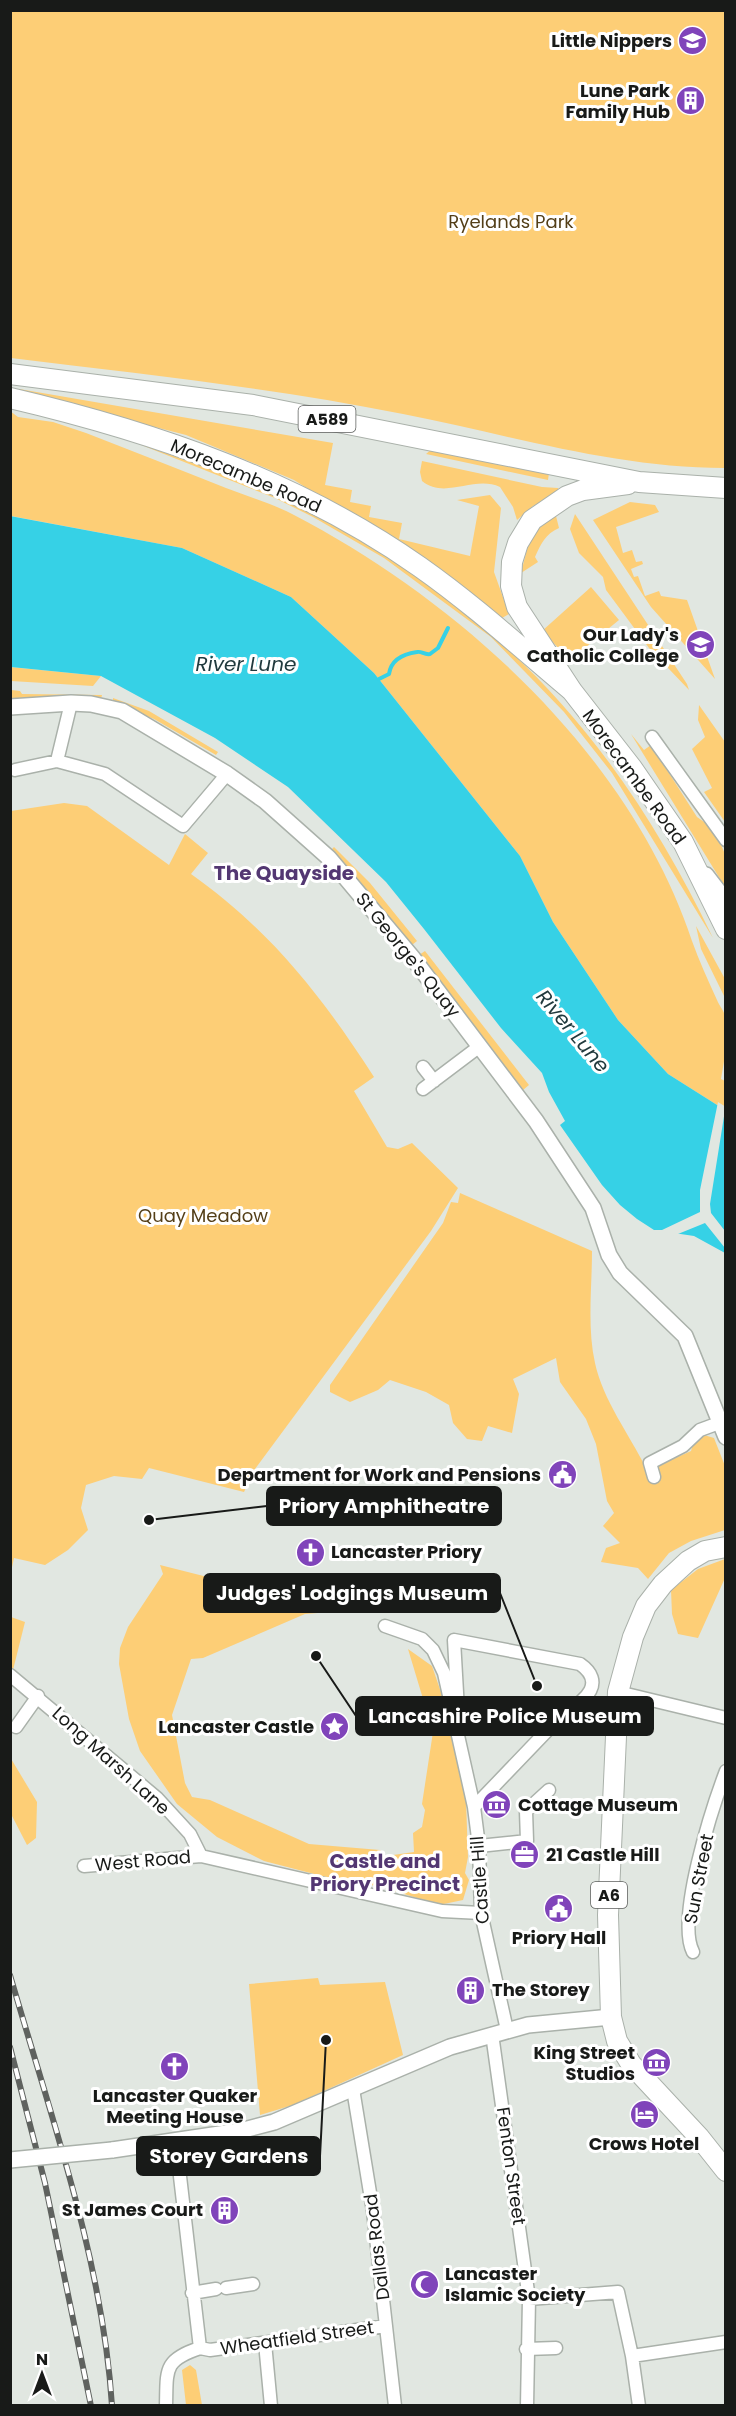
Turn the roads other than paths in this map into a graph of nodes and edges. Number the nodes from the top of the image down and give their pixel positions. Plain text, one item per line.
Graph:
1 (10, 374) edge
2 (10, 398) edge
3 (639, 482) junction
4 (726, 488) edge
5 (572, 691) junction
6 (71, 703) junction
7 (10, 707) edge
8 (652, 737) dead end
9 (57, 761) junction
10 (15, 771) dead end
11 (227, 774) junction
12 (726, 840) edge
13 (683, 842) junction
14 (726, 902) edge
15 (726, 929) edge
16 (480, 1046) junction
17 (423, 1067) dead end
18 (434, 1081) junction
19 (423, 1089) dead end
20 (722, 1430) edge
21 (654, 1477) dead end
22 (726, 1547) edge
23 (385, 1626) dead end
24 (10, 1675) edge
25 (618, 1692) junction
26 (38, 1696) junction
27 (726, 1718) edge
28 (457, 1723) junction
29 (16, 1726) dead end
30 (726, 1771) edge
31 (549, 1790) dead end
32 (474, 1807) junction
33 (479, 1846) junction
34 (201, 1856) junction
35 (84, 1866) dead end
36 (481, 1913) junction
37 (693, 1952) dead end
38 (611, 2017) junction
39 (499, 2032) junction
40 (353, 2089) junction
41 (176, 2142) junction
42 (10, 2160) edge
43 (726, 2171) edge
44 (253, 2284) dead end
45 (192, 2293) junction
46 (529, 2299) junction
47 (386, 2326) junction
48 (726, 2342) edge
49 (265, 2343) junction
50 (200, 2348) junction
51 (556, 2348) dead end
52 (526, 2349) junction
53 (632, 2356) junction
54 (166, 2406) edge
55 (271, 2406) edge
56 (394, 2406) edge
57 (527, 2406) edge
58 (639, 2406) edge

1 - 3 main road, Morecambe Road / A589
2 - 5 main road, Morecambe Road / A589
3 - 4 main road, Morecambe Road / A589
3 - 5 main road, Morecambe Road / A589
5 - 13 main road, Morecambe Road / A589
6 - 7 street, St George's Quay
6 - 9 street
6 - 11 street, St George's Quay
8 - 12 street
9 - 10 street
9 - 11 street
11 - 16 street, St George's Quay
13 - 14 street
13 - 15 main road, Morecambe Road / A589
16 - 18 street
16 - 20 street, St George's Quay
17 - 18 street
18 - 19 street
20 - 21 street
22 - 25 main road, A6
23 - 28 street
24 - 26 street, Long Marsh Lane
25 - 27 street
25 - 38 main road, A6
26 - 29 street
26 - 34 street, Long Marsh Lane
28 - 32 street, Castle Hill
28 - 32 street
30 - 37 street, Sun Street
31 - 33 street
32 - 33 street, Castle Hill
33 - 36 street, Castle Hill
34 - 35 street, West Road
34 - 36 street, West Road
36 - 39 street, Castle Hill
38 - 39 street
38 - 43 main road, A6
39 - 40 street
39 - 46 street, Fenton Street
40 - 41 street
40 - 47 street, Dallas Road
41 - 42 street, bridge
41 - 45 street, Wheatfield Street
44 - 45 street
45 - 50 street, Wheatfield Street
46 - 52 street, Fenton Street
46 - 53 street
47 - 49 street, Wheatfield Street
47 - 56 street, Dallas Road
48 - 53 street
49 - 50 street, Wheatfield Street
49 - 55 street
50 - 54 street
51 - 52 street
52 - 57 street, Fenton Street
53 - 58 street

